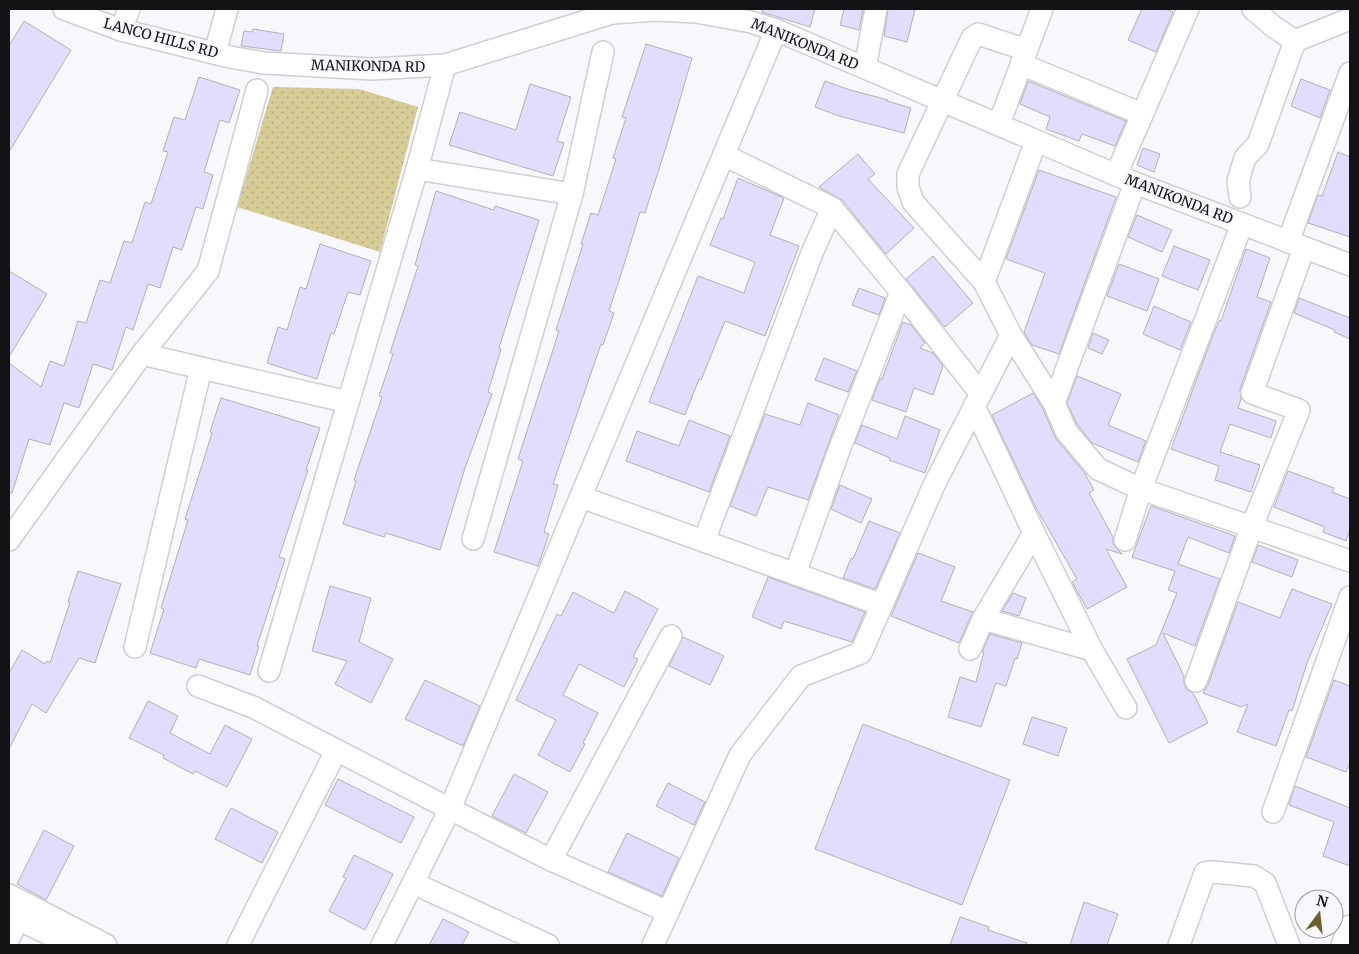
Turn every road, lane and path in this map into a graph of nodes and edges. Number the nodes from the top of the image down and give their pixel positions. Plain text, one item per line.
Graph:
1 (64, 9) edge
2 (129, 9) edge
3 (227, 9) edge
4 (876, 9) edge
5 (1042, 9) edge
6 (1187, 9) edge
7 (1253, 9) edge
8 (1350, 19) edge
9 (121, 30) junction
10 (776, 30) junction
11 (1295, 40) junction
12 (603, 52) dead end
13 (222, 55) junction
14 (1024, 57) junction
15 (435, 66) junction
16 (865, 68) junction
17 (1350, 72) edge
18 (257, 90) dead end
19 (942, 100) junction
20 (1142, 114) junction
21 (999, 124) junction
22 (1036, 141) junction
23 (724, 155) junction
24 (417, 169) junction
25 (1125, 179) junction
26 (572, 194) junction
27 (832, 208) junction
28 (1237, 222) junction
29 (1296, 245) junction
30 (1350, 265) edge
31 (984, 282) junction
32 (901, 292) junction
33 (1011, 335) junction
34 (142, 354) junction
35 (201, 368) junction
36 (977, 400) junction
37 (348, 402) junction
38 (1054, 403) junction
39 (1141, 489) junction
40 (581, 497) junction
41 (1252, 526) junction
42 (1034, 533) junction
43 (473, 539) dead end
44 (9, 540) edge
45 (1125, 540) dead end
46 (704, 541) junction
47 (1350, 561) edge
48 (795, 574) junction
49 (1350, 596) edge
50 (882, 605) junction
51 (982, 619) junction
52 (671, 636) dead end
53 (135, 647) dead end
54 (970, 649) dead end
55 (1092, 650) junction
56 (268, 671) dead end
57 (1196, 681) dead end
58 (198, 686) dead end
59 (1126, 708) dead end
60 (336, 751) junction
61 (450, 809) junction
62 (1273, 812) dead end
63 (551, 860) junction
64 (414, 883) junction
65 (9, 895) edge
66 (668, 912) junction
67 (13, 917) edge
68 (1350, 926) edge
69 (9, 938) edge
70 (537, 943) edge
71 (72, 945) edge
72 (106, 945) edge
73 (238, 945) edge
74 (382, 945) edge
75 (653, 945) edge
76 (1179, 945) edge
77 (1289, 945) edge
78 (1342, 945) edge

1 - 9 street, LANCO HILLS RD
2 - 9 street
3 - 13 street
4 - 16 street
5 - 14 street
6 - 20 street
7 - 11 street
8 - 11 street
9 - 13 street, LANCO HILLS RD
10 - 15 street, MANIKONDA RD
10 - 16 street, MANIKONDA RD
10 - 23 street
11 - 28 street
12 - 26 street
13 - 15 street, MANIKONDA RD
14 - 19 street
14 - 20 street
14 - 21 street
15 - 24 street
16 - 19 street, MANIKONDA RD
17 - 29 street
18 - 34 street
19 - 21 street, MANIKONDA RD
19 - 31 street
20 - 25 street
21 - 22 street, MANIKONDA RD
22 - 25 street, MANIKONDA RD
22 - 31 street
23 - 27 street
23 - 40 street
24 - 26 street
24 - 37 street
25 - 28 street, MANIKONDA RD
25 - 38 street
26 - 43 street
27 - 32 street
27 - 46 street
28 - 29 street, MANIKONDA RD
28 - 39 street
29 - 30 street, MANIKONDA RD
29 - 41 street
31 - 33 street
32 - 36 street
32 - 48 street
33 - 36 street
33 - 38 street
34 - 35 street
34 - 44 street
35 - 37 street
35 - 53 street
36 - 42 street
36 - 50 street
37 - 56 street
38 - 39 street
39 - 41 street
39 - 45 street
40 - 46 street
40 - 61 street
41 - 47 street
41 - 57 street
42 - 51 street
42 - 55 street
46 - 48 street
48 - 50 street
49 - 62 street
50 - 66 street
51 - 54 street
51 - 55 street
52 - 63 street
55 - 59 street
58 - 60 street
60 - 61 street
60 - 73 street
61 - 63 street
61 - 64 street
63 - 66 street
64 - 70 street
64 - 74 street
65 - 72 street
66 - 75 street
67 - 69 street
67 - 71 street
68 - 78 street
76 - 77 street

